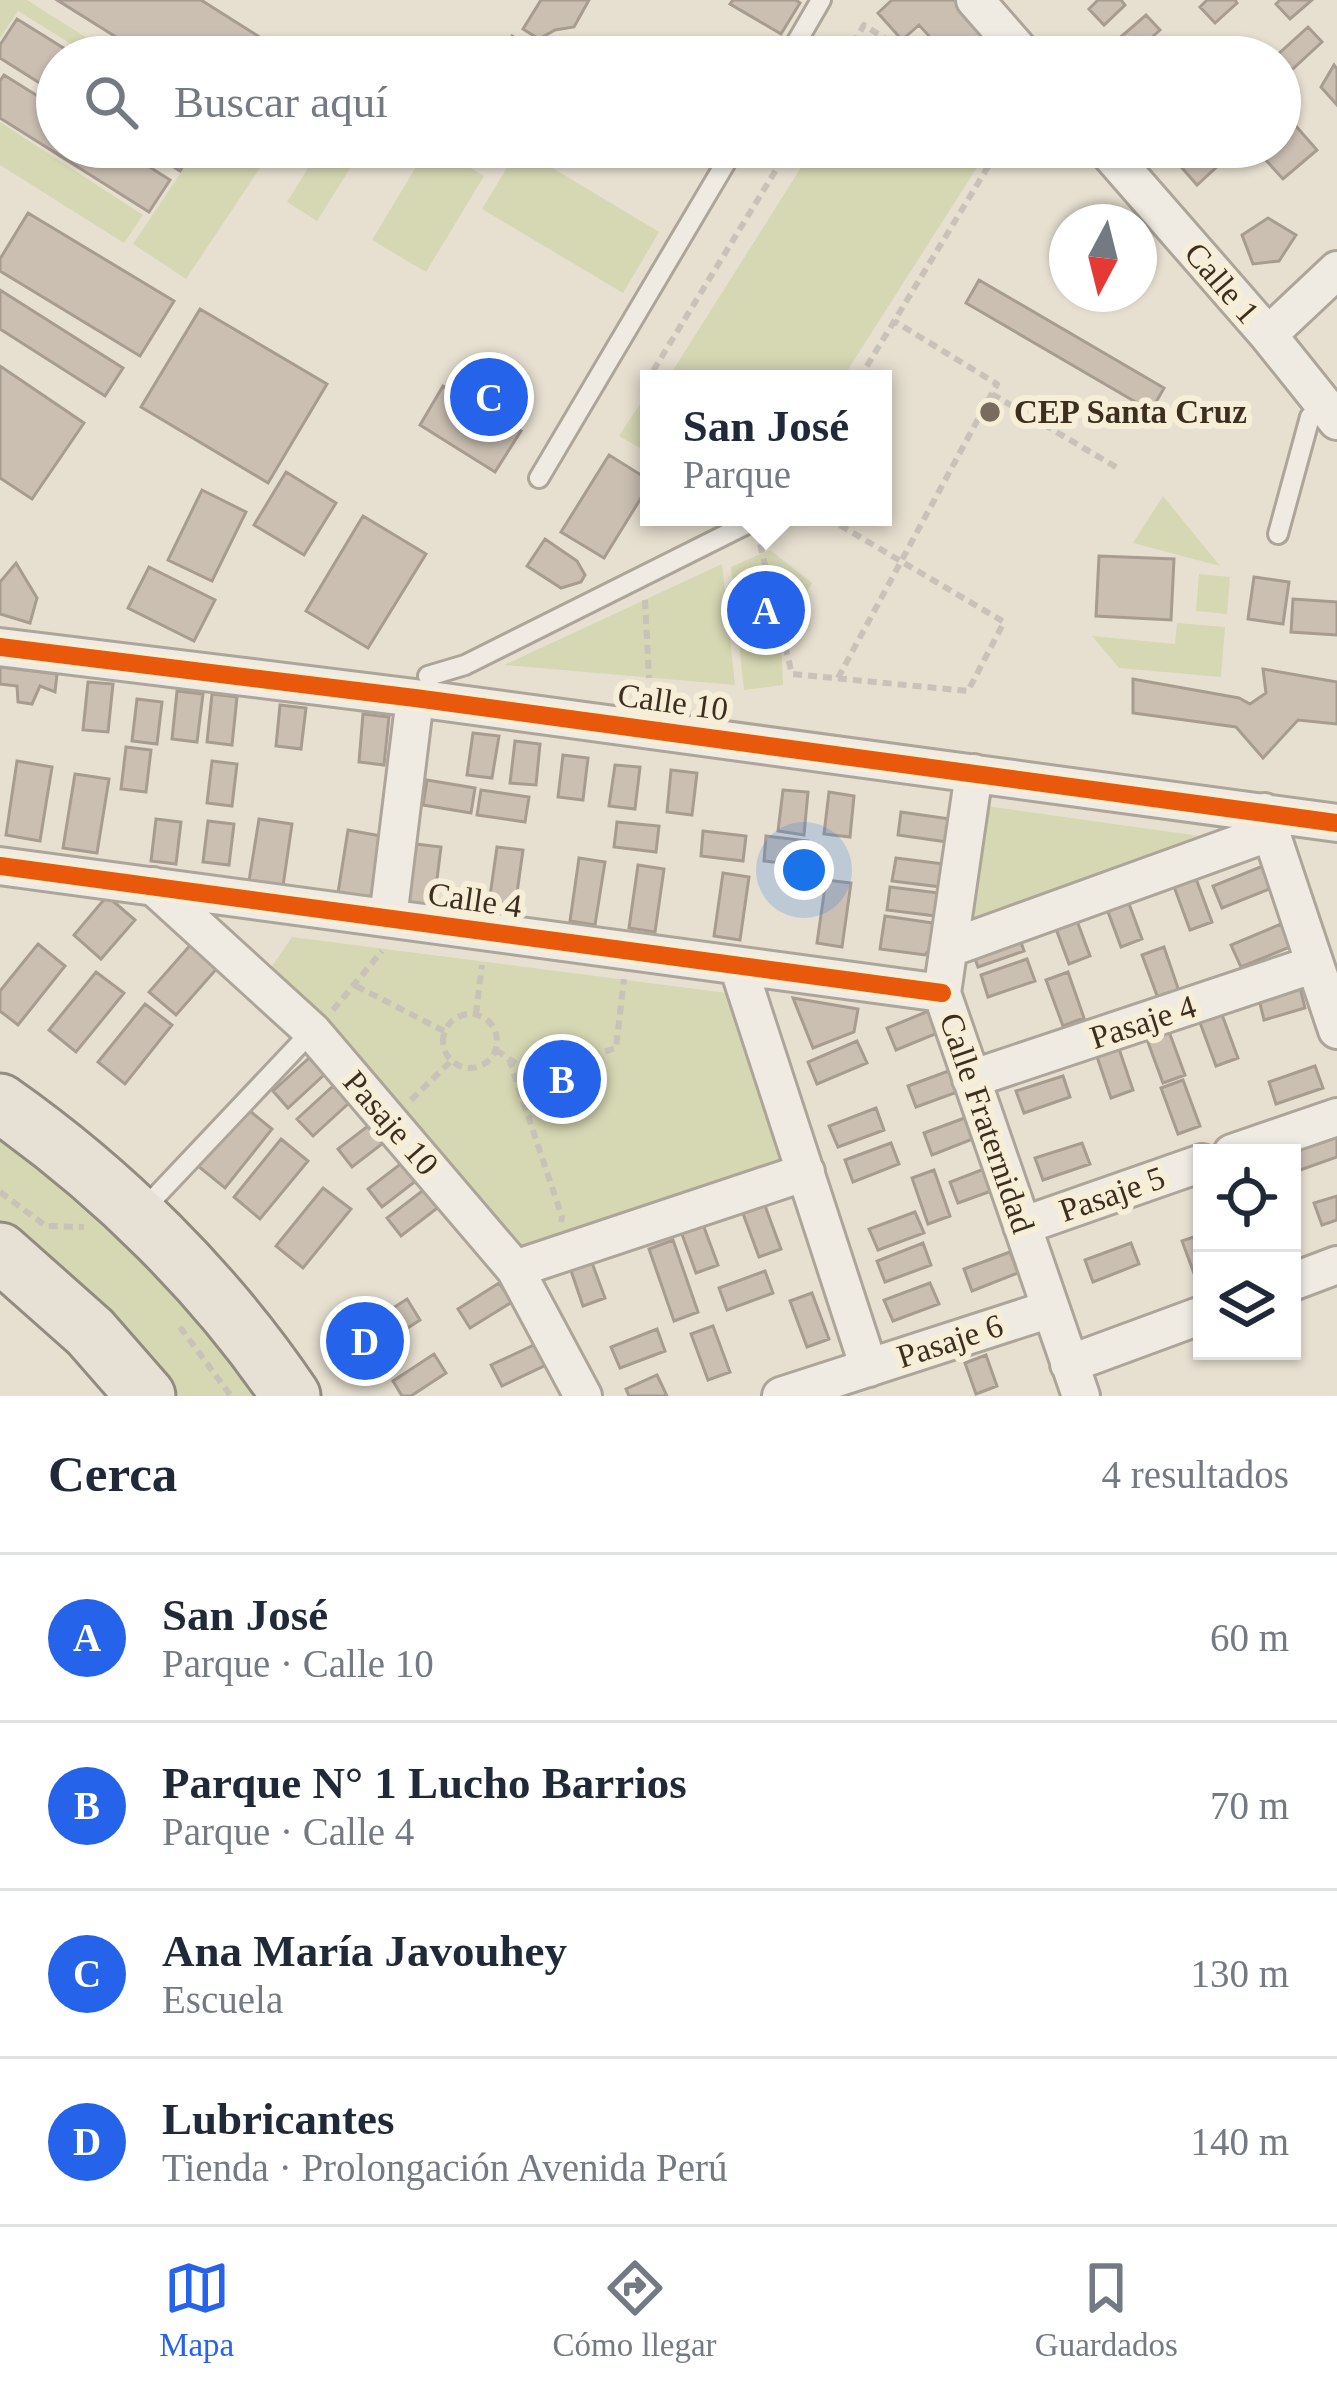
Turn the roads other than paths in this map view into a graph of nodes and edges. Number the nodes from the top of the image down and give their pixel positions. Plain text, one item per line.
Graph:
1 (821, 0) edge
2 (975, 0) edge
3 (800, 36) edge
4 (1007, 36) edge
5 (723, 168) edge
6 (1122, 168) edge
7 (1337, 270) edge
8 (1268, 335) junction
9 (1330, 413) edge
10 (538, 478) dead end
11 (746, 526) edge
12 (1278, 534) dead end
13 (0, 646) edge
14 (422, 687) junction
15 (974, 773) junction
16 (1268, 822) junction
17 (1337, 824) edge
18 (0, 866) edge
19 (153, 886) junction
20 (388, 918) junction
21 (950, 948) junction
22 (1315, 964) junction
23 (738, 966) junction
24 (942, 993) junction
25 (1337, 1030) edge
26 (312, 1031) junction
27 (971, 1079) junction
28 (0, 1103) edge
29 (1337, 1117) edge
30 (1258, 1144) edge
31 (1193, 1166) edge
32 (806, 1172) junction
33 (111, 1222) junction
34 (1022, 1226) junction
35 (0, 1252) edge
36 (1337, 1265) edge
37 (515, 1269) junction
38 (1301, 1279) edge
39 (1050, 1309) junction
40 (1193, 1320) edge
41 (869, 1367) junction
42 (1075, 1380) edge
43 (146, 1396) edge
44 (291, 1396) edge
45 (583, 1396) edge
46 (782, 1396) edge

1 - 3 lane
2 - 4 street
5 - 10 lane
6 - 8 street, Calle 1
7 - 8 street
8 - 9 street, Calle 1
9 - 12 lane
11 - 14 lane
13 - 14 street, Calle 10
14 - 15 street, Calle 10
14 - 20 street
15 - 16 street, Calle 10
15 - 21 street, Calle Fraternidad
16 - 17 street, Calle 10
16 - 21 street
16 - 22 street
18 - 19 street, Calle 4
19 - 20 street, Calle 4
19 - 26 street, Pasaje 10
20 - 23 street, Calle 4
21 - 24 street, Calle Fraternidad
22 - 25 street
22 - 27 street, Pasaje 4
23 - 24 street, Calle 4
23 - 32 street
24 - 27 street, Calle Fraternidad
26 - 33 lane
26 - 37 street, Pasaje 10
27 - 34 street, Calle Fraternidad
28 - 33 main road
29 - 30 street
31 - 34 street, Pasaje 5
32 - 37 street
32 - 41 street
33 - 44 main road
34 - 39 street, Calle Fraternidad
35 - 43 main road
36 - 38 street
37 - 45 street, Pasaje 10
39 - 41 street, Pasaje 6
39 - 42 street, Calle Fraternidad
40 - 42 street
41 - 46 street, Pasaje 6

